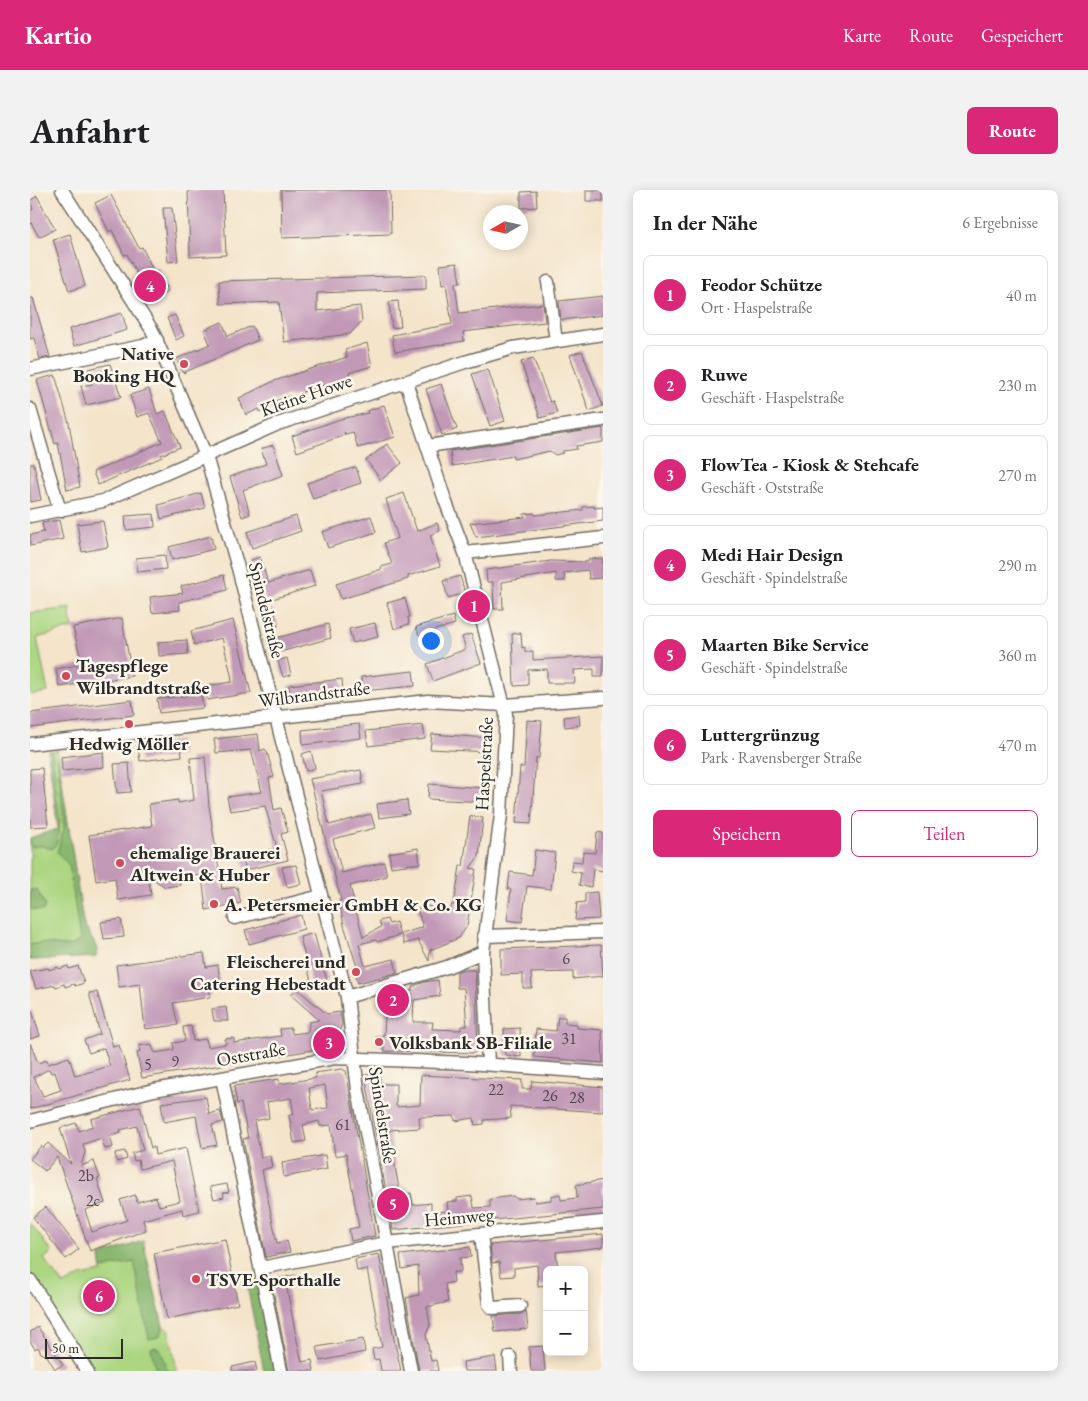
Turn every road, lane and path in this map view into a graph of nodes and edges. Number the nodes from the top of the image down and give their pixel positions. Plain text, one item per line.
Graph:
1 (62, 190) edge
2 (548, 282) dead end
3 (603, 334) edge
4 (157, 340) junction
5 (556, 341) junction
6 (30, 369) edge
7 (406, 382) junction
8 (30, 408) edge
9 (603, 420) edge
10 (428, 446) junction
11 (206, 456) junction
12 (60, 511) junction
13 (30, 516) edge
14 (603, 538) edge
15 (465, 553) junction
16 (603, 698) edge
17 (505, 705) junction
18 (275, 718) junction
19 (30, 744) edge
20 (321, 896) junction
21 (235, 918) dead end
22 (603, 932) edge
23 (484, 936) junction
24 (483, 952) junction
25 (347, 997) junction
26 (355, 1059) junction
27 (488, 1064) junction
28 (603, 1073) edge
29 (222, 1078) junction
30 (30, 1121) edge
31 (603, 1222) edge
32 (481, 1234) junction
33 (386, 1243) junction
34 (261, 1268) junction
35 (30, 1280) edge
36 (520, 1306) dead end
37 (510, 1357) dead end
38 (87, 1371) edge
39 (281, 1371) edge
40 (411, 1371) edge
41 (511, 1371) edge

1 - 4 street, Spindelstraße
2 - 5 street
3 - 5 street, Kleine Howe
4 - 6 street
4 - 11 street, Spindelstraße
5 - 7 street, Kleine Howe
7 - 10 street, Haspelstraße
7 - 11 street, Kleine Howe
8 - 12 street
9 - 10 street
10 - 15 street, Haspelstraße
11 - 12 street, Kleine Howe
11 - 18 street, Spindelstraße
12 - 13 street, Kleine Howe
14 - 15 street
15 - 17 street, Haspelstraße
16 - 17 street, Wilbrandstraße
17 - 18 street, Wilbrandstraße
17 - 23 street, Haspelstraße
18 - 19 street, Wilbrandstraße
18 - 20 street, Spindelstraße
20 - 21 street
20 - 25 street, Spindelstraße
22 - 23 street
23 - 24 street, Haspelstraße
24 - 25 street
24 - 27 street, Haspelstraße
25 - 26 street, Spindelstraße
26 - 27 street, Oststraße
26 - 29 street, Oststraße
26 - 33 street, Spindelstraße
27 - 28 street, Oststraße
29 - 30 street, Oststraße
29 - 34 street
31 - 32 street, Heimweg
32 - 33 street, Heimweg
32 - 36 street
33 - 34 street, Heimweg
33 - 40 street, Spindelstraße
34 - 39 street
35 - 38 street
37 - 41 street

